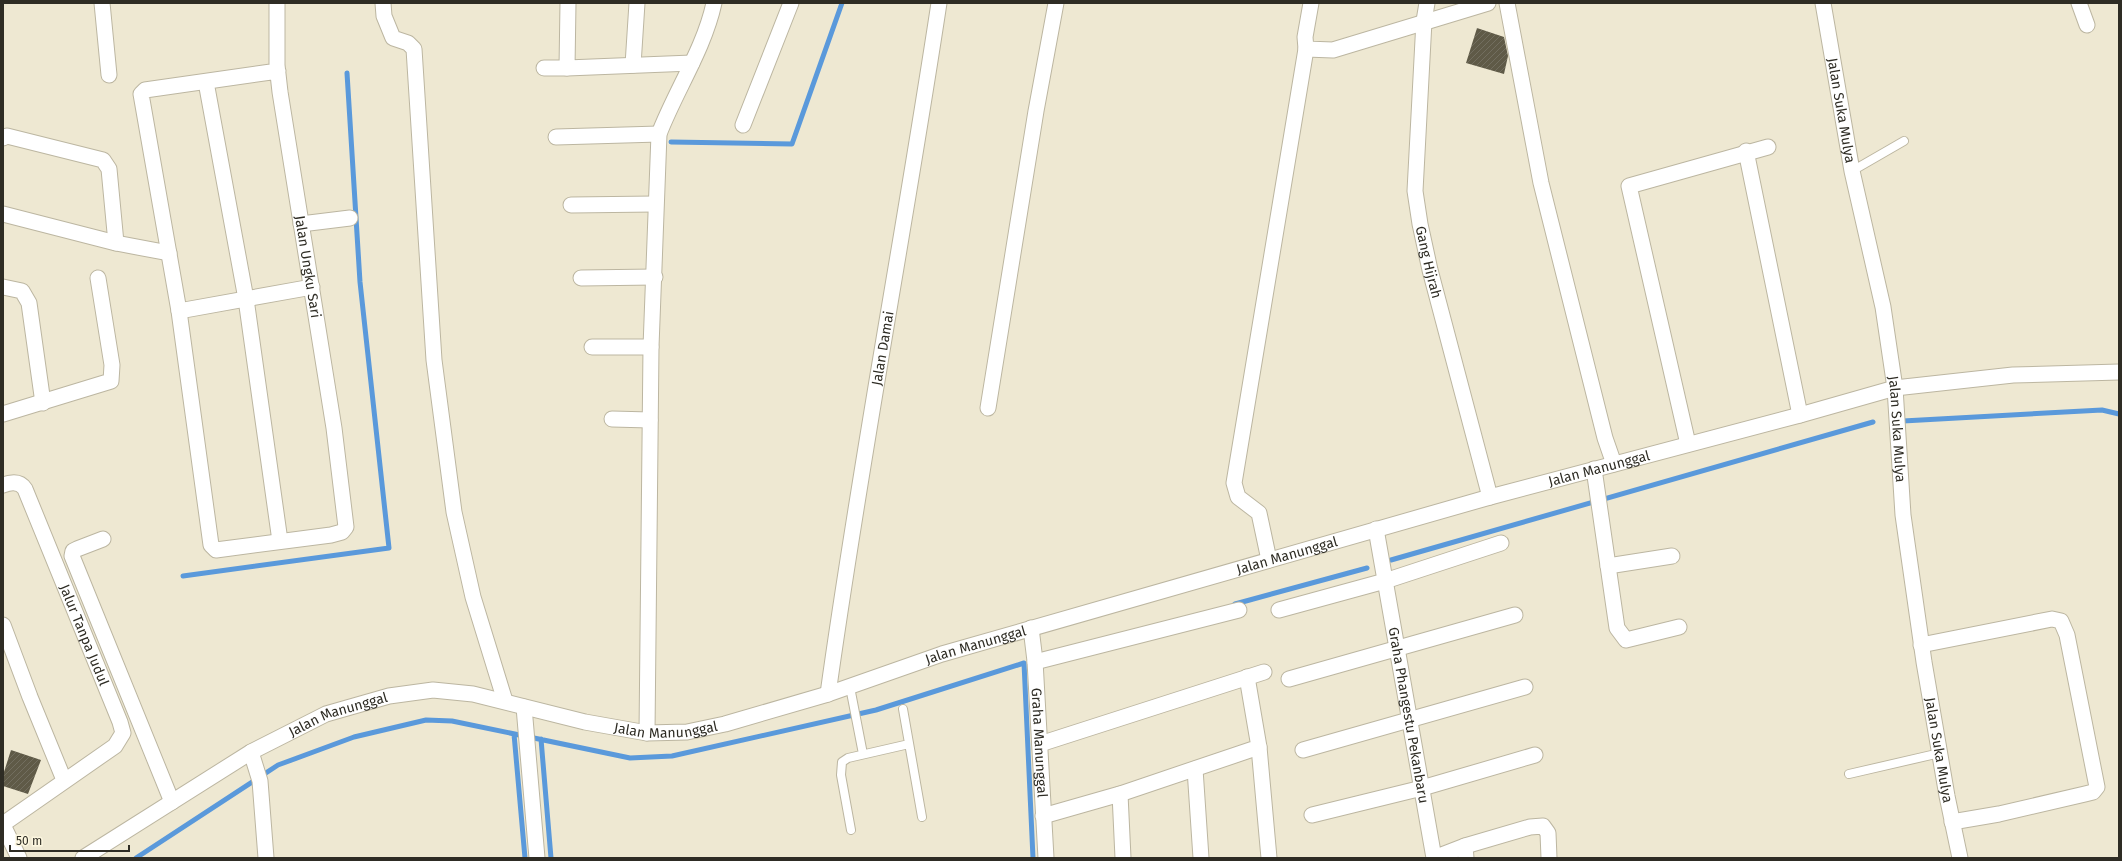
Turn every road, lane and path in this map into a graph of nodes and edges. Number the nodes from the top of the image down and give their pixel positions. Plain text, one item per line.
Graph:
1 (102, 3) edge
2 (276, 3) edge
3 (383, 3) edge
4 (568, 3) edge
5 (637, 3) edge
6 (714, 3) edge
7 (791, 3) edge
8 (939, 3) edge
9 (1056, 3) edge
10 (1311, 3) edge
11 (1427, 3) edge
12 (1488, 3) edge
13 (1508, 3) edge
14 (1823, 3) edge
15 (2079, 3) edge
16 (1424, 21) junction
17 (2087, 25) dead end
18 (1306, 49) junction
19 (692, 63) junction
20 (633, 65) junction
21 (544, 68) dead end
22 (567, 68) junction
23 (278, 71) junction
24 (109, 75) dead end
25 (206, 82) junction
26 (743, 126) dead end
27 (659, 134) junction
28 (556, 137) dead end
29 (3, 138) edge
30 (1904, 141) dead end
31 (1768, 147) dead end
32 (1746, 151) junction
33 (1852, 171) junction
34 (656, 204) junction
35 (571, 205) dead end
36 (3, 214) edge
37 (350, 218) dead end
38 (302, 224) junction
39 (116, 243) junction
40 (168, 252) junction
41 (98, 278) dead end
42 (581, 278) dead end
43 (655, 278) junction
44 (3, 286) edge
45 (312, 287) junction
46 (246, 299) junction
47 (178, 311) junction
48 (592, 346) dead end
49 (651, 347) junction
50 (2119, 372) edge
51 (1895, 393) junction
52 (43, 403) junction
53 (988, 408) dead end
54 (3, 414) edge
55 (1800, 415) junction
56 (612, 419) dead end
57 (650, 420) junction
58 (1688, 444) junction
59 (1614, 464) junction
60 (1594, 469) junction
61 (3, 485) edge
62 (1490, 496) junction
63 (1376, 529) junction
64 (103, 539) dead end
65 (280, 541) junction
66 (1501, 543) dead end
67 (1672, 556) dead end
68 (1269, 560) junction
69 (1608, 566) junction
70 (1385, 578) junction
71 (1239, 610) dead end
72 (1278, 610) dead end
73 (1515, 615) dead end
74 (3, 626) edge
75 (1679, 627) dead end
76 (1031, 630) junction
77 (1921, 644) junction
78 (1397, 648) junction
79 (1035, 661) junction
80 (1264, 672) dead end
81 (1247, 677) junction
82 (1289, 679) dead end
83 (1525, 687) dead end
84 (850, 690) junction
85 (828, 694) junction
86 (505, 701) junction
87 (524, 709) junction
88 (903, 709) dead end
89 (1410, 719) junction
90 (647, 733) junction
91 (909, 744) junction
92 (1040, 744) junction
93 (1259, 747) junction
94 (1303, 750) dead end
95 (1940, 753) junction
96 (863, 754) junction
97 (1535, 755) dead end
98 (253, 756) junction
99 (1195, 769) junction
100 (1849, 774) dead end
101 (64, 780) junction
102 (1422, 788) junction
103 (1120, 794) junction
104 (172, 802) junction
105 (1312, 815) dead end
106 (1043, 816) junction
107 (922, 817) dead end
108 (1952, 822) junction
109 (3, 825) edge
110 (851, 830) dead end
111 (1465, 852) edge
112 (19, 858) edge
113 (82, 858) edge
114 (266, 858) edge
115 (537, 858) edge
116 (1046, 858) edge
117 (1124, 858) edge
118 (1201, 858) edge
119 (1269, 858) edge
120 (1434, 858) edge
121 (1549, 858) edge
122 (1960, 858) edge

1 - 24 street
2 - 23 street, Jalan Ungku Sari
3 - 86 street
4 - 22 street
5 - 20 street
6 - 19 street
7 - 26 street
8 - 85 street, Jalan Damai
9 - 53 street
10 - 18 street
11 - 16 street, Gang Hijrah
12 - 16 street
13 - 59 street
14 - 33 street, Jalan Suka Mulya
15 - 17 street
16 - 18 street
16 - 62 street, Gang Hijrah
18 - 68 street
19 - 20 street
19 - 27 street
20 - 22 street
21 - 22 street
23 - 25 street
23 - 38 street, Jalan Ungku Sari
25 - 40 street
25 - 46 street
27 - 28 street
27 - 34 street
29 - 39 street
30 - 33 lane
31 - 32 street
32 - 55 street
32 - 58 street
33 - 51 street, Jalan Suka Mulya
34 - 35 street
34 - 43 street
36 - 39 street
37 - 38 street
38 - 45 street, Jalan Ungku Sari
39 - 40 street
40 - 47 street
41 - 52 street
42 - 43 street
43 - 49 street
44 - 52 street
45 - 46 street
45 - 65 street, Jalan Ungku Sari
46 - 47 street
46 - 65 street
47 - 65 street
48 - 49 street
49 - 57 street
50 - 51 street, Jalan Manunggal
51 - 55 street, Jalan Manunggal
51 - 77 street, Jalan Suka Mulya
52 - 54 street
55 - 58 street, Jalan Manunggal
56 - 57 street
57 - 90 street
58 - 59 street, Jalan Manunggal
59 - 60 street, Jalan Manunggal
60 - 62 street, Jalan Manunggal
60 - 69 street
61 - 101 street, Jalur Tanpa Judul
62 - 63 street, Jalan Manunggal
63 - 68 street, Jalan Manunggal
63 - 70 street, Graha Phangestu Pekanbaru
64 - 104 street
66 - 70 street
67 - 69 street
68 - 76 street, Jalan Manunggal
69 - 75 street
70 - 72 street
70 - 78 street, Graha Phangestu Pekanbaru
71 - 79 street
73 - 78 street
74 - 101 street
76 - 79 street, Graha Manunggal
76 - 84 street, Jalan Manunggal
77 - 95 street, Jalan Suka Mulya
77 - 108 street
78 - 82 street
78 - 89 street, Graha Phangestu Pekanbaru
79 - 92 street, Graha Manunggal
80 - 81 street
81 - 92 street
81 - 93 street
83 - 89 street
84 - 85 street, Jalan Manunggal
84 - 96 lane
85 - 90 street, Jalan Manunggal
86 - 87 street, Jalan Manunggal
86 - 98 street, Jalan Manunggal
87 - 90 street, Jalan Manunggal
87 - 115 street
88 - 91 lane
89 - 94 street
89 - 102 street, Graha Phangestu Pekanbaru
91 - 96 lane
91 - 107 lane
92 - 106 street, Graha Manunggal
93 - 99 street
93 - 119 street
95 - 100 lane
95 - 108 street, Jalan Suka Mulya
96 - 110 lane
97 - 102 street
98 - 104 street, Jalan Manunggal
98 - 114 street
99 - 103 street
99 - 118 street
101 - 109 street, Jalur Tanpa Judul
102 - 105 street
102 - 120 street, Graha Phangestu Pekanbaru
103 - 106 street
103 - 117 street
104 - 113 street, Jalan Manunggal
106 - 116 street, Graha Manunggal
108 - 122 street, Jalan Suka Mulya
109 - 112 street, Jalur Tanpa Judul
111 - 120 street, Graha Phangestu Pekanbaru
111 - 121 street, Graha Phangestu Pekanbaru

